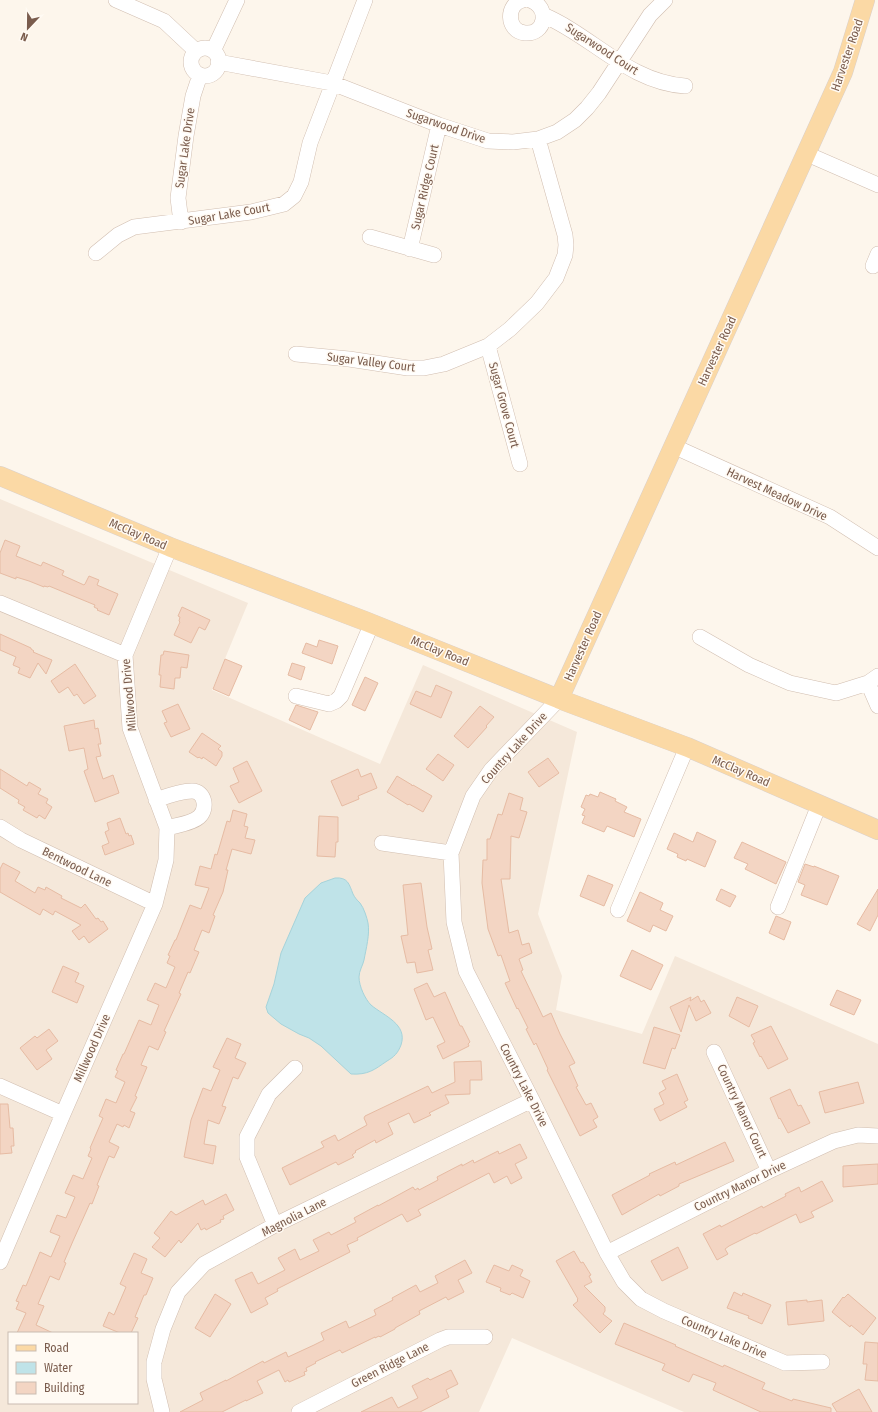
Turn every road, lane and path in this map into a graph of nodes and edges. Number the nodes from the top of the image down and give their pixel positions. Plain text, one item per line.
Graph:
1 (116, 0) edge
2 (237, 0) edge
3 (365, 0) edge
4 (523, 0) edge
5 (530, 0) edge
6 (652, 0) edge
7 (665, 0) edge
8 (864, 0) edge
9 (543, 15) junction
10 (650, 15) junction
11 (196, 51) junction
12 (216, 56) junction
13 (619, 63) junction
14 (200, 74) junction
15 (332, 83) junction
16 (685, 86) dead end
17 (440, 125) junction
18 (538, 139) junction
19 (807, 154) junction
20 (878, 185) edge
21 (181, 222) junction
22 (370, 237) dead end
23 (410, 249) junction
24 (96, 253) dead end
25 (434, 254) dead end
26 (488, 346) junction
27 (296, 354) dead end
28 (673, 446) junction
29 (520, 464) dead end
30 (0, 476) edge
31 (170, 547) junction
32 (878, 548) edge
33 (0, 603) edge
34 (372, 623) junction
35 (700, 637) dead end
36 (125, 655) junction
37 (873, 679) edge
38 (296, 696) dead end
39 (560, 699) junction
40 (878, 706) edge
41 (687, 747) junction
42 (156, 800) junction
43 (819, 804) junction
44 (0, 827) edge
45 (167, 828) junction
46 (878, 830) edge
47 (382, 843) dead end
48 (451, 853) junction
49 (155, 904) junction
50 (778, 907) dead end
51 (618, 910) dead end
52 (714, 1052) dead end
53 (295, 1068) dead end
54 (0, 1086) edge
55 (532, 1100) junction
56 (63, 1114) junction
57 (878, 1136) edge
58 (769, 1171) junction
59 (276, 1225) junction
60 (607, 1253) junction
61 (0, 1262) edge
62 (485, 1337) dead end
63 (822, 1362) dead end
64 (162, 1412) edge
65 (300, 1412) edge

1 - 11 street
2 - 12 street
3 - 15 street, Sugar Lake Court
4 - 9 street
5 - 9 street, Sugarwood Court
6 - 10 street, Sugarwood Drive
7 - 10 street, Sugarwood Drive
8 - 19 main road, Harvester Road
9 - 13 street, Sugarwood Court
10 - 13 street, Sugarwood Drive
11 - 12 street
11 - 14 street
12 - 14 street
12 - 15 street
13 - 16 street, Sugarwood Court
13 - 18 street, Sugarwood Drive
14 - 21 street, Sugar Lake Drive
15 - 17 street, Sugarwood Drive
15 - 21 street, Sugar Lake Court
17 - 18 street, Sugarwood Drive
17 - 23 street, Sugar Ridge Court
18 - 26 street, Sugar Valley Court
19 - 20 street
19 - 28 main road, Harvester Road
21 - 24 street, Sugar Lake Court
22 - 23 street
23 - 25 street
26 - 27 street, Sugar Valley Court
26 - 29 street, Sugar Grove Court
28 - 32 street, Harvest Meadow Drive
28 - 39 main road, Harvester Road
30 - 31 main road, McClay Road
31 - 34 main road, McClay Road
31 - 36 street, Millwood Drive
33 - 36 street
34 - 38 street
34 - 39 main road, McClay Road
35 - 37 street
36 - 42 street, Millwood Drive
37 - 40 street
39 - 41 main road, McClay Road
39 - 48 street, Country Lake Drive
41 - 43 main road, McClay Road
41 - 51 street
42 - 45 street, Millwood Drive
42 - 45 street
43 - 46 main road, McClay Road
43 - 50 street
44 - 49 street, Bentwood Lane
45 - 49 street, Millwood Drive
47 - 48 street
48 - 55 street, Country Lake Drive
49 - 56 street, Millwood Drive
52 - 58 street, Country Manor Court
53 - 59 street
54 - 56 street
55 - 59 street, Magnolia Lane
55 - 60 street, Country Lake Drive
56 - 61 street, Millwood Drive
57 - 58 street, Country Manor Drive
58 - 60 street, Country Manor Drive
59 - 64 street, Magnolia Lane
60 - 63 street, Country Lake Drive
62 - 65 street, Green Ridge Lane

